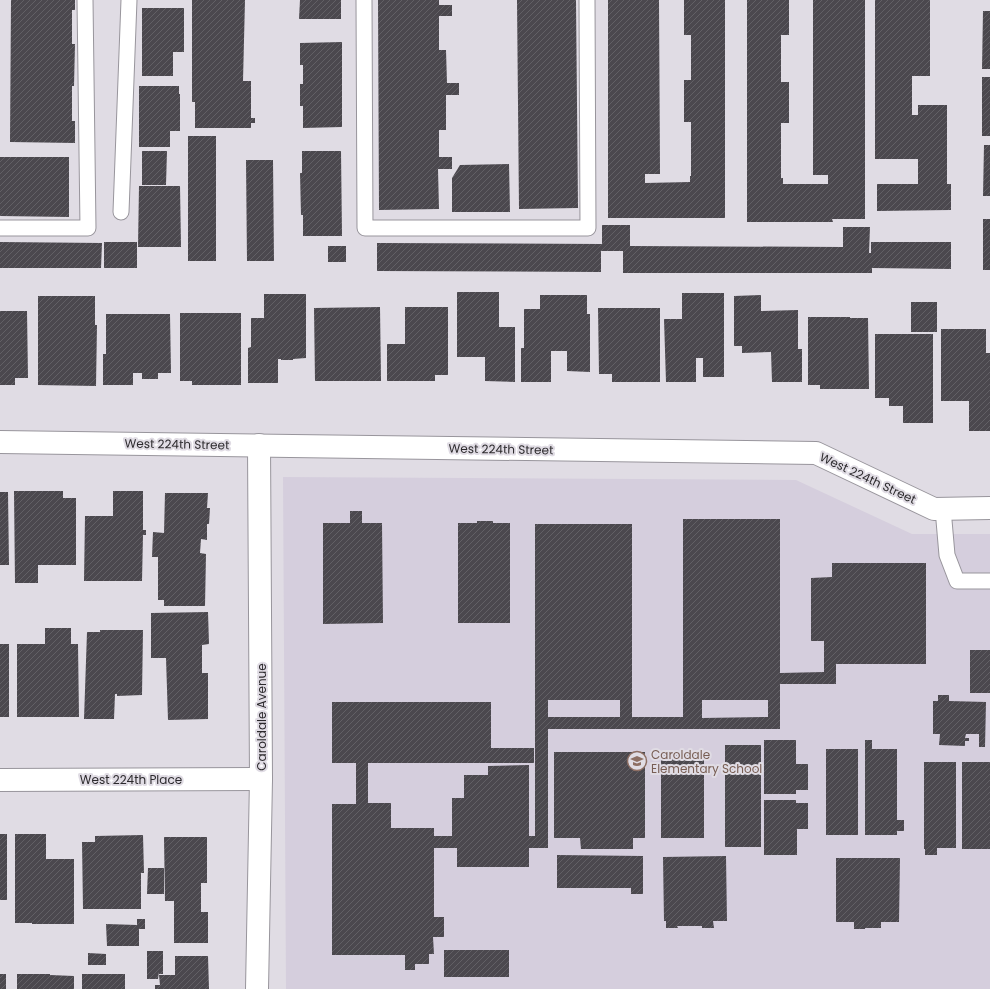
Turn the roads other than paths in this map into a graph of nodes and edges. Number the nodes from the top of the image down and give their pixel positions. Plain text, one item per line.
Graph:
1 (85, 0) edge
2 (129, 0) edge
3 (364, 0) edge
4 (587, 0) edge
5 (121, 212) dead end
6 (0, 228) edge
7 (0, 442) edge
8 (259, 445) junction
9 (990, 508) edge
10 (943, 509) junction
11 (990, 581) edge
12 (261, 779) junction
13 (0, 780) edge
14 (256, 989) edge

1 - 6 lane
2 - 5 lane
3 - 4 lane
7 - 8 street, West 224th Street
8 - 10 street, West 224th Street
8 - 12 street, Caroldale Avenue
9 - 10 street, West 224th Street
10 - 11 lane
12 - 13 street, West 224th Place
12 - 14 street, Caroldale Avenue

